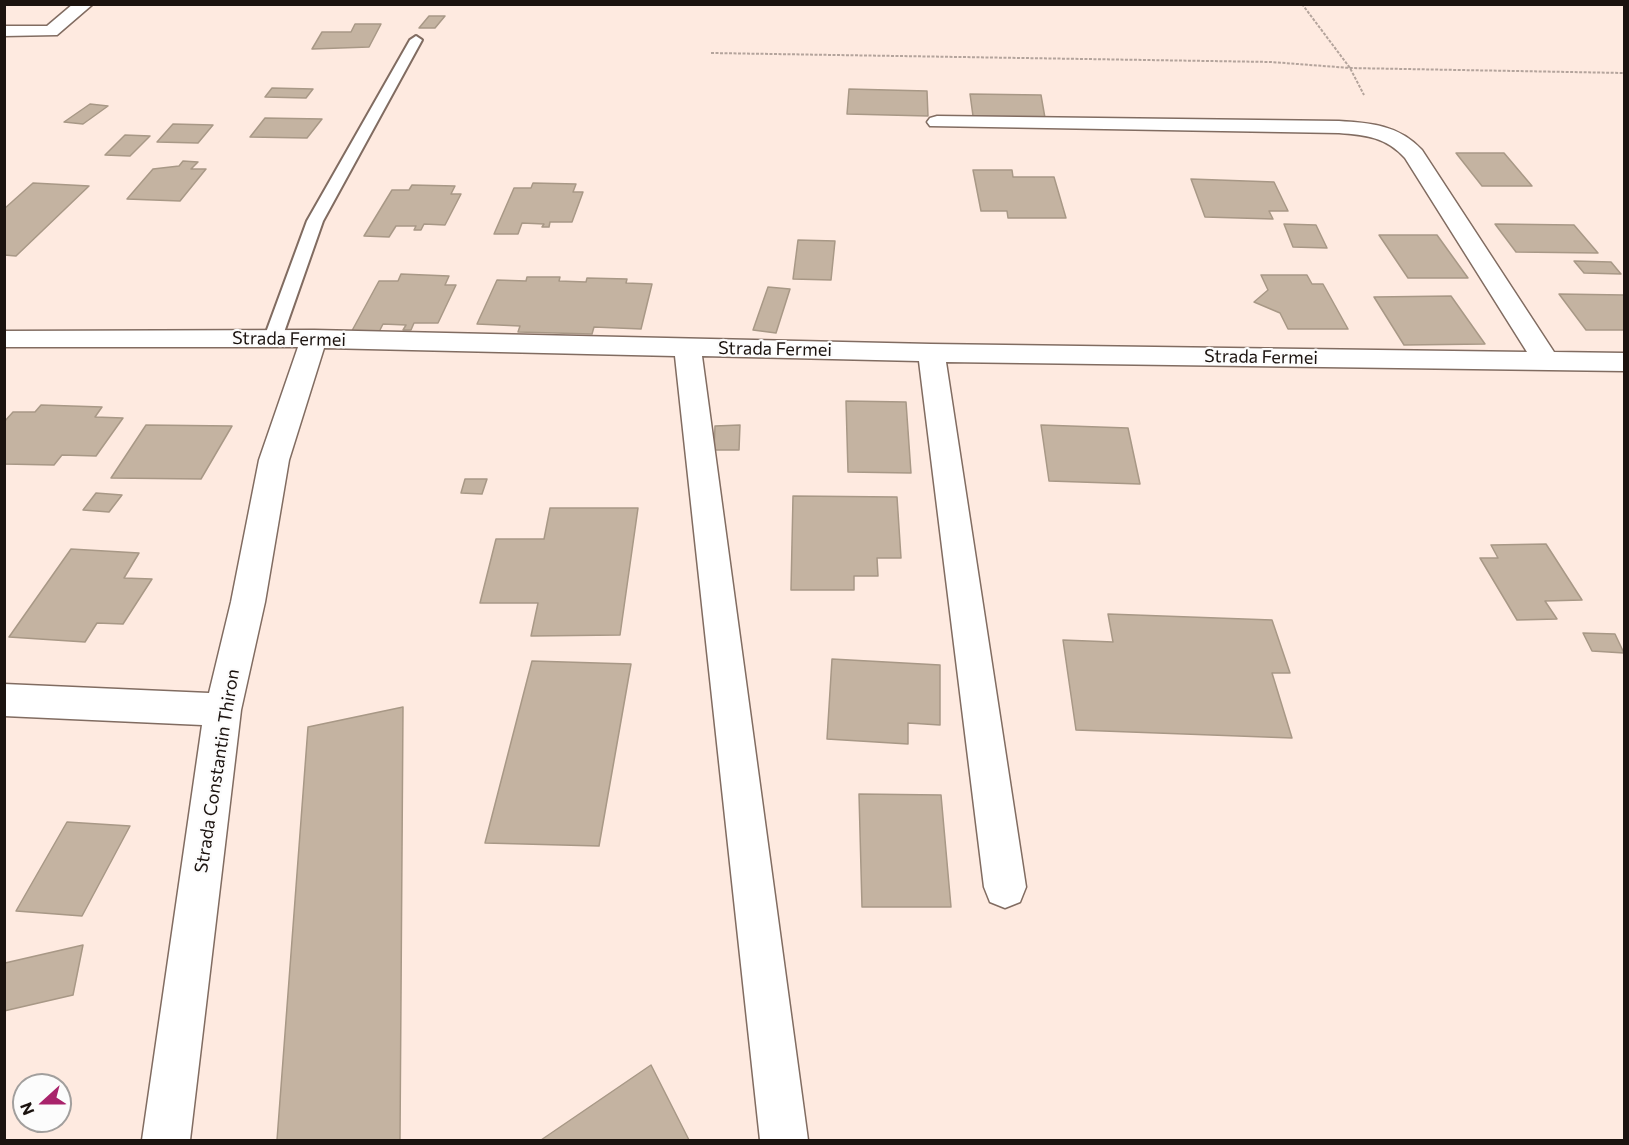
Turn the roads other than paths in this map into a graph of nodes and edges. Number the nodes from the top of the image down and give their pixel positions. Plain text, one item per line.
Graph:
1 (85, 4) edge
2 (4, 31) edge
3 (416, 40) dead end
4 (937, 122) dead end
5 (273, 338) junction
6 (314, 338) junction
7 (4, 339) edge
8 (687, 347) junction
9 (931, 353) junction
10 (1546, 362) junction
11 (1624, 362) edge
12 (4, 700) edge
13 (222, 710) junction
14 (1005, 887) dead end
15 (166, 1140) edge
16 (784, 1140) edge

1 - 2 street
3 - 5 lane
4 - 10 street
5 - 6 street, Strada Fermei
5 - 7 street, Strada Fermei
6 - 8 street, Strada Fermei
6 - 13 street, Strada Constantin Thiron
8 - 9 street, Strada Fermei
8 - 16 street
9 - 10 street, Strada Fermei
9 - 14 street
10 - 11 street, Strada Fermei
12 - 13 street
13 - 15 street, Strada Constantin Thiron

